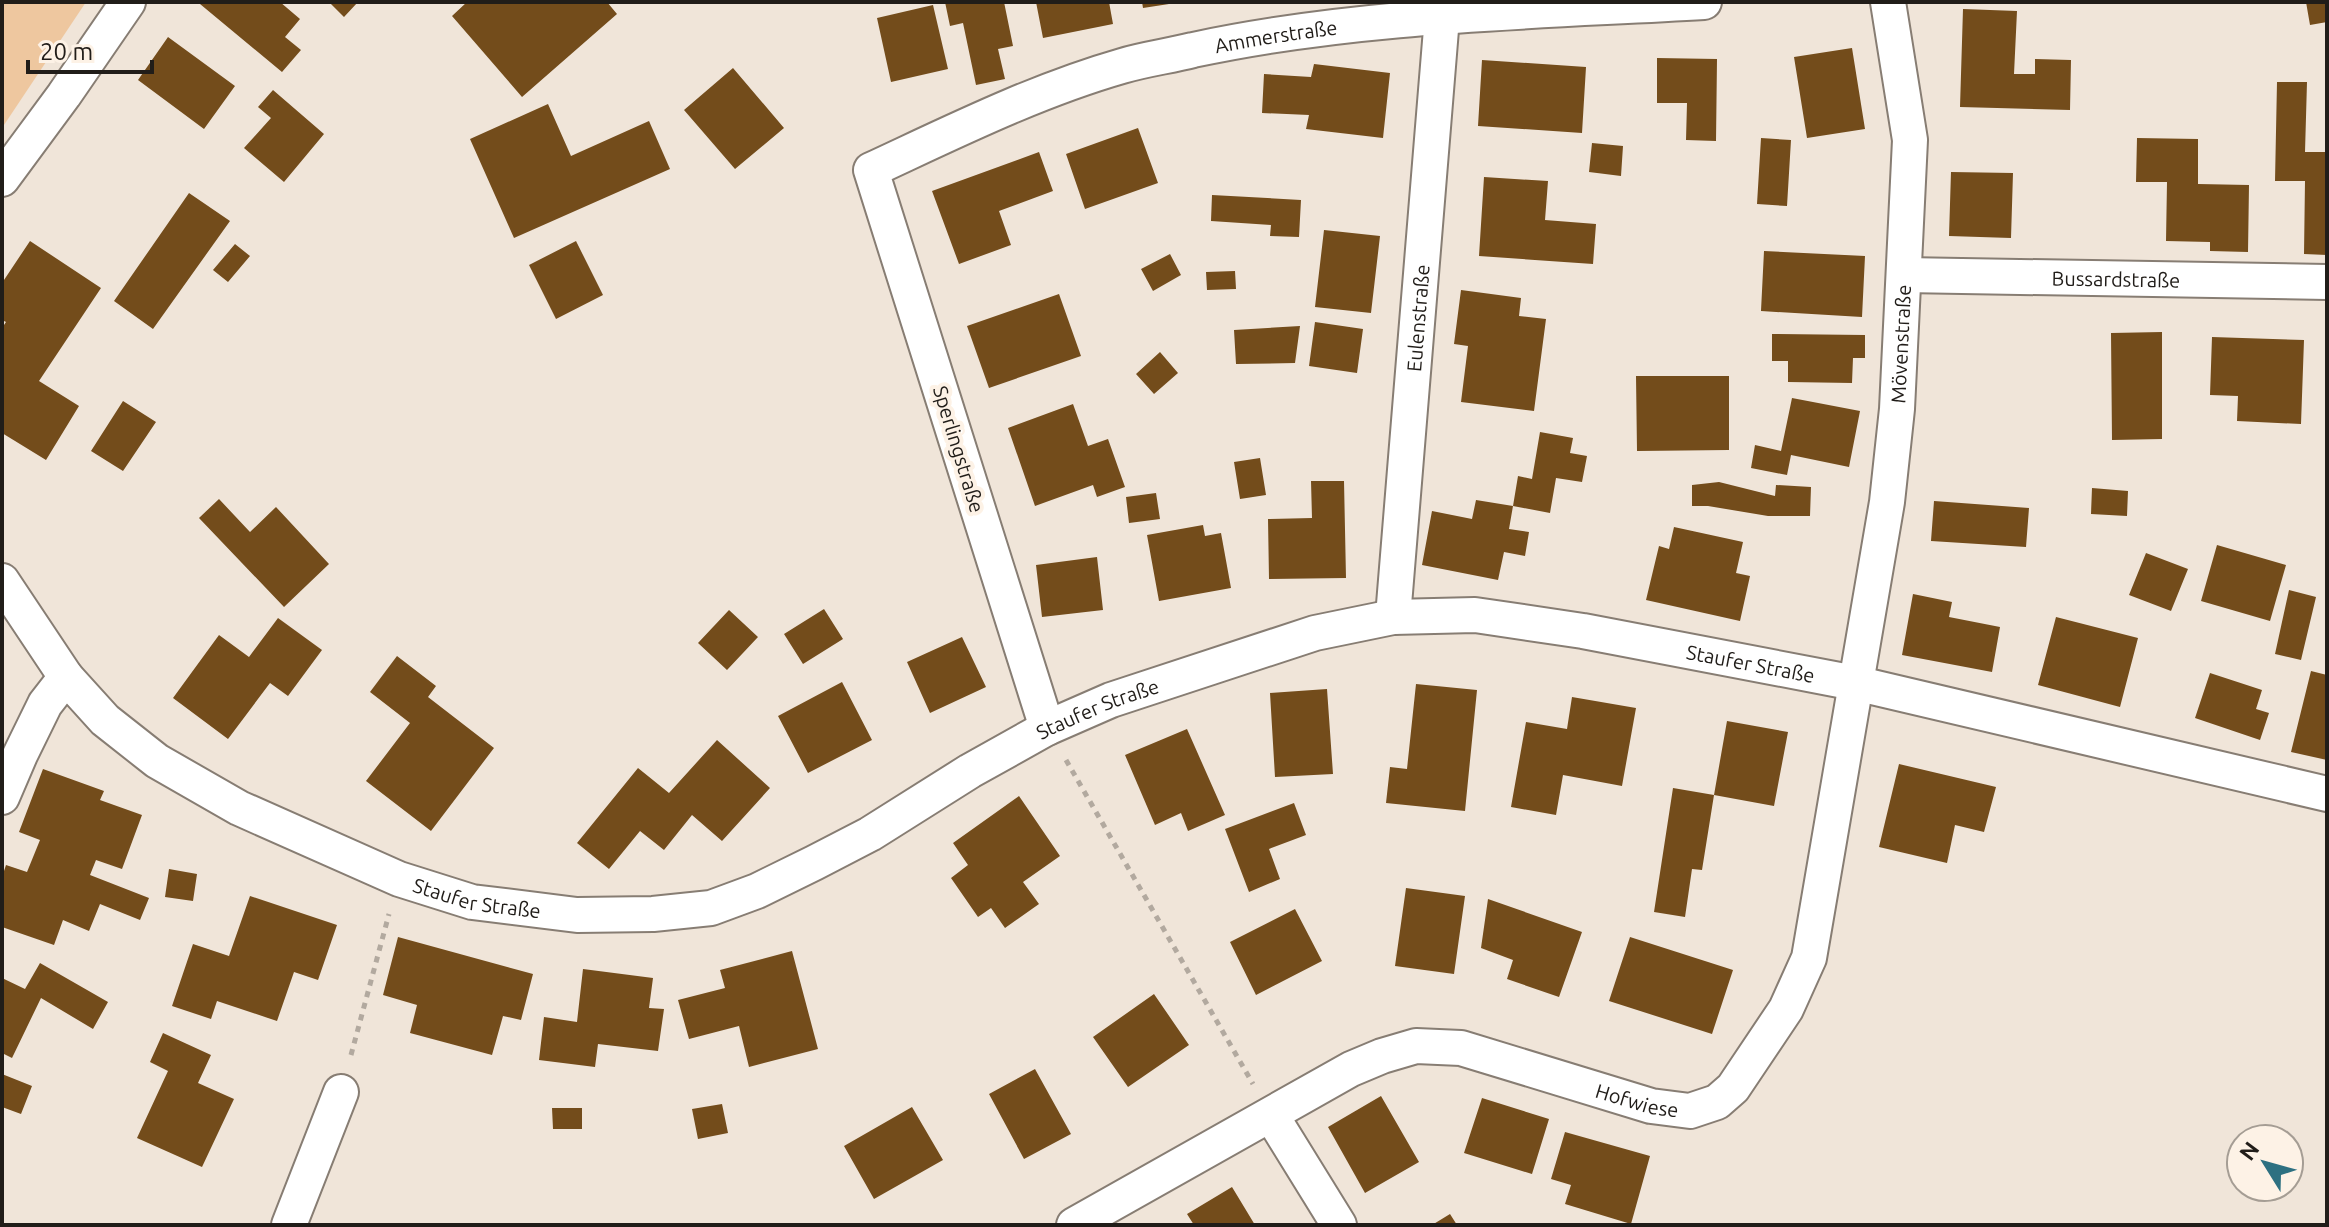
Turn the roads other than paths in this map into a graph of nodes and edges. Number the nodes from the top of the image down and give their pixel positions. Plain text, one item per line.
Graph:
1 (128, 2) edge
2 (1704, 2) edge
3 (1888, 2) edge
4 (1442, 17) junction
5 (871, 170) joint
6 (2, 179) edge
7 (1904, 275) junction
8 (2327, 282) edge
9 (2, 581) edge
10 (1393, 617) junction
11 (66, 677) junction
12 (1855, 683) junction
13 (1047, 728) junction
14 (2327, 794) edge
15 (2, 797) edge
16 (341, 1092) road end
17 (1271, 1115) junction
18 (289, 1225) edge
19 (1074, 1225) edge
20 (1339, 1225) edge

1 - 6 street
2 - 4 street, Ammerstraße
3 - 7 street, Mövenstraße
4 - 5 street, Ammerstraße
4 - 10 street, Eulenstraße
5 - 13 street, Sperlingstraße
7 - 8 street, Bussardstraße
7 - 12 street, Mövenstraße
9 - 11 street, Staufer Straße
10 - 12 street, Staufer Straße
10 - 13 street, Staufer Straße
11 - 13 street, Staufer Straße
11 - 15 street
12 - 14 street, Staufer Straße
12 - 17 street, Hofwiese
16 - 18 street
17 - 19 street, Hofwiese
17 - 20 street

